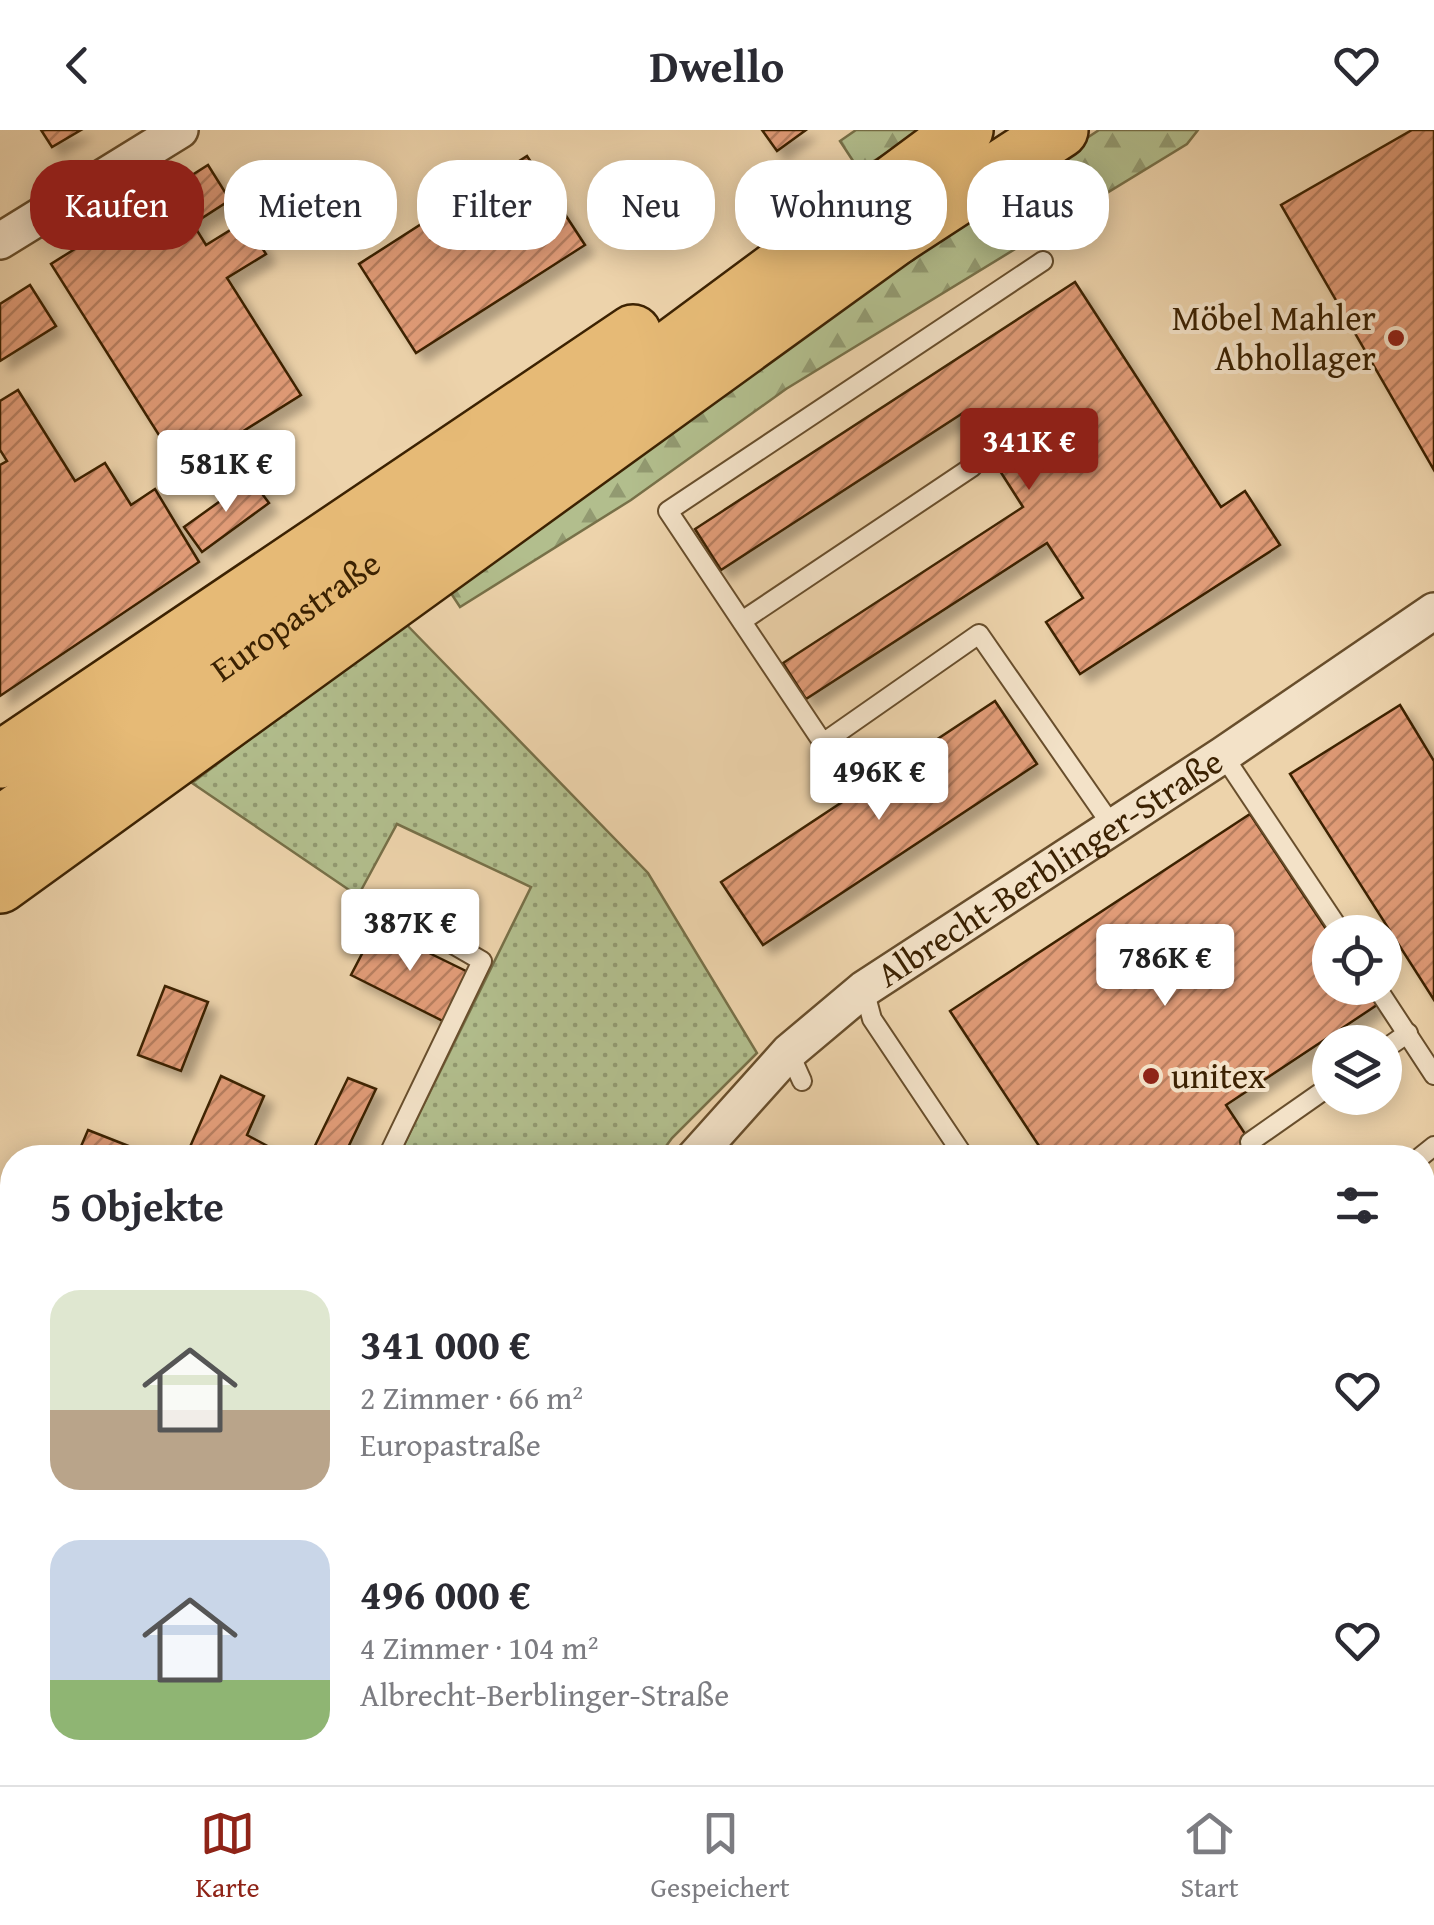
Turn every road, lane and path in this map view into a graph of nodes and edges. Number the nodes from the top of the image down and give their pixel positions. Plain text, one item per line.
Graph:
1 (180, 130) edge
2 (964, 130) edge
3 (1060, 130) edge
4 (947, 204) edge
5 (0, 242) edge
6 (873, 250) edge
7 (879, 250) edge
8 (1043, 261) dead end
9 (590, 408) junction
10 (972, 467) dead end
11 (1434, 611) edge
12 (742, 621) junction
13 (1224, 756) junction
14 (0, 760) edge
15 (0, 825) edge
16 (1113, 827) junction
17 (0, 885) edge
18 (1330, 915) edge
19 (413, 921) dead end
20 (864, 988) junction
21 (1389, 1005) edge
22 (1408, 1033) junction
23 (1402, 1037) edge
24 (1434, 1075) edge
25 (1312, 1099) edge
26 (1250, 1142) dead end
27 (393, 1145) edge
28 (708, 1145) edge
29 (956, 1145) edge

1 - 5 street
2 - 9 highway, Europastraße
2 - 14 highway
3 - 4 highway, Europastraße
6 - 9 highway, Europastraße
7 - 17 highway
8 - 12 lane
9 - 15 highway, Europastraße
10 - 12 lane
11 - 13 street, Albrecht-Berblinger-Straße
12 - 16 lane
13 - 16 street, Albrecht-Berblinger-Straße
13 - 18 lane
16 - 20 street, Albrecht-Berblinger-Straße
19 - 27 lane
20 - 28 street, Albrecht-Berblinger-Straße
20 - 29 lane
21 - 22 lane
22 - 23 lane
22 - 24 lane
25 - 26 lane

